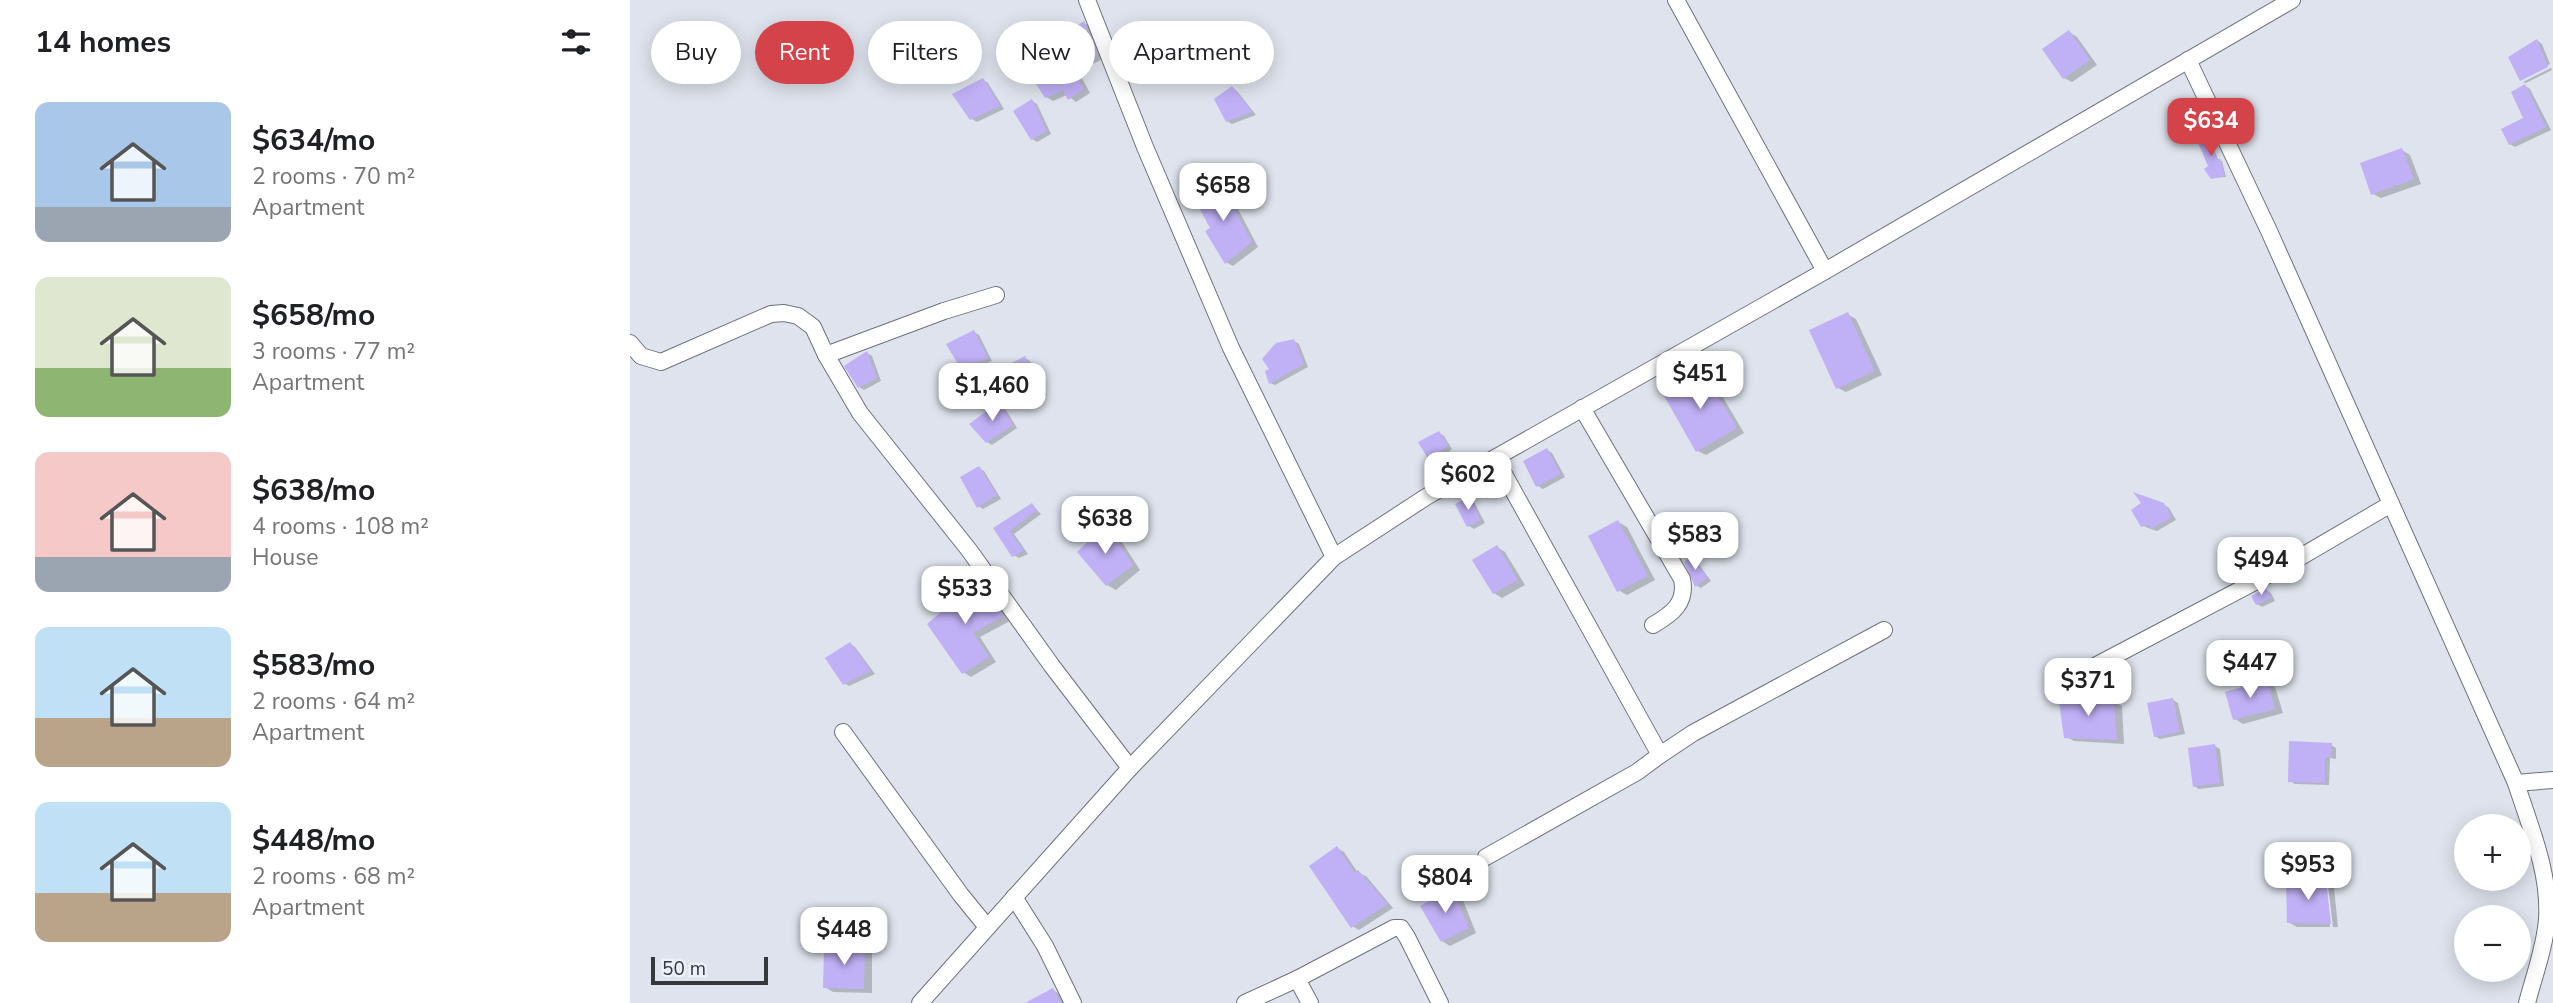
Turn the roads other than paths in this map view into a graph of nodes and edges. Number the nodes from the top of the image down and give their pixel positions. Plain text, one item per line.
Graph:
1 (1087, 0) edge
2 (1676, 0) edge
3 (2292, 0) edge
4 (2188, 60) junction
5 (1825, 271) junction
6 (996, 295) dead end
7 (630, 343) edge
8 (826, 355) junction
9 (1582, 408) junction
10 (1495, 458) junction
11 (2392, 504) junction
12 (1334, 557) junction
13 (1653, 625) dead end
14 (1884, 630) dead end
15 (2093, 667) dead end
16 (843, 732) dead end
17 (1660, 755) junction
18 (1130, 768) junction
19 (2553, 780) edge
20 (2516, 783) junction
21 (1486, 856) dead end
22 (1014, 897) junction
23 (987, 927) junction
24 (1297, 979) junction
25 (920, 1003) edge
26 (1073, 1003) edge
27 (1245, 1003) edge
28 (1310, 1003) edge
29 (1440, 1003) edge
30 (2527, 1003) edge

1 - 12 street
2 - 5 street
3 - 4 street
4 - 5 street
4 - 11 street
5 - 9 street
6 - 8 street
7 - 8 street
8 - 18 street
9 - 10 street
9 - 13 street
10 - 12 street
10 - 17 street
11 - 15 street
11 - 20 street
12 - 18 street
14 - 17 street
16 - 23 street
17 - 21 street
18 - 22 street
19 - 20 street
20 - 30 street
22 - 23 street
22 - 26 street
23 - 25 street
24 - 27 street
24 - 28 street
24 - 29 street

